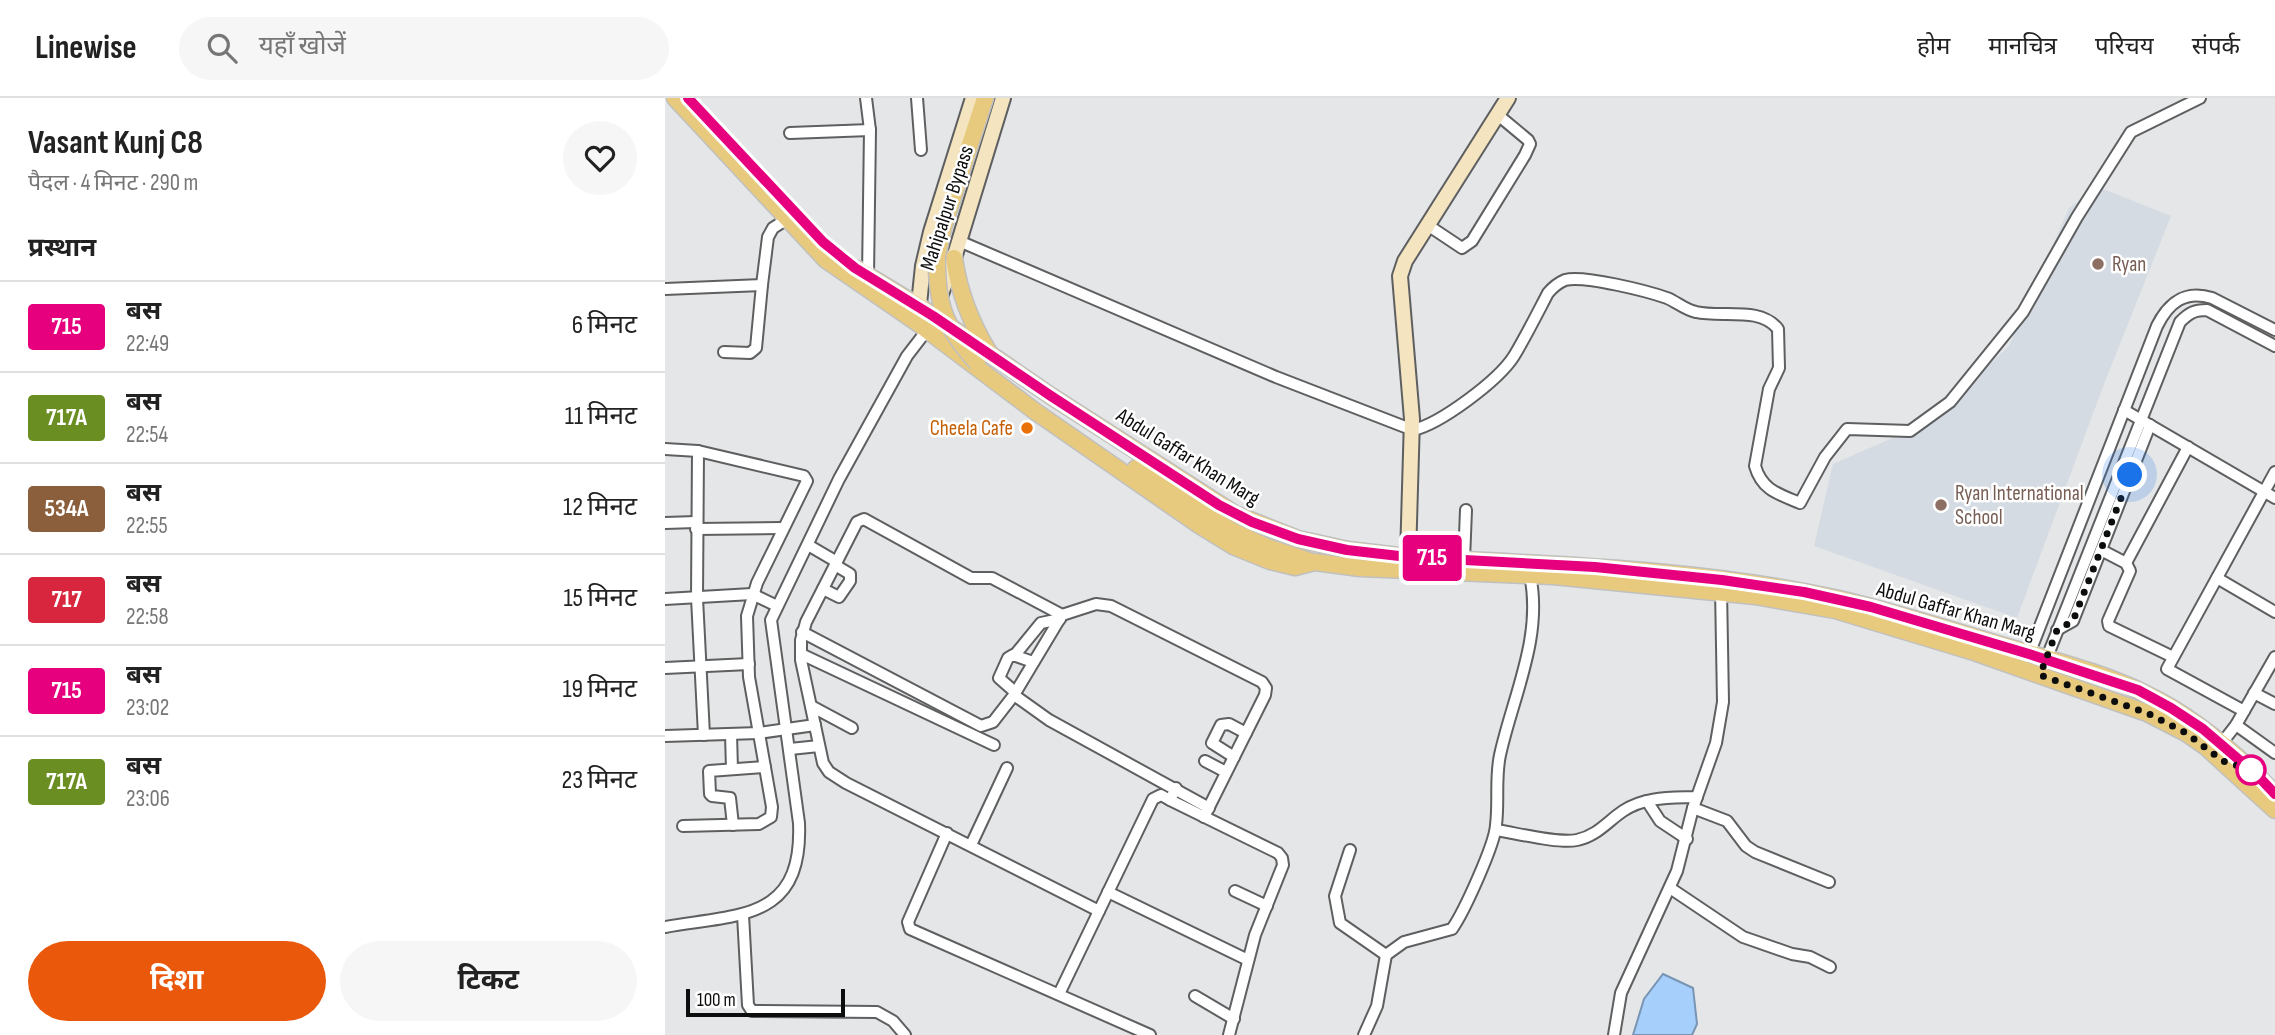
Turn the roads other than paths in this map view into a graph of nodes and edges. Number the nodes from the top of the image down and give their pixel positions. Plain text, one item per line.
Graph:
1 (675, 98) edge
2 (688, 98) edge
3 (866, 98) edge
4 (917, 98) edge
5 (973, 98) edge
6 (985, 98) edge
7 (1003, 98) edge
8 (1508, 98) edge
9 (2200, 98) edge
10 (1498, 116) junction
11 (870, 130) junction
12 (790, 133) dead end
13 (921, 150) dead end
14 (787, 219) junction
15 (1429, 226) junction
16 (959, 241) junction
17 (954, 258) junction
18 (868, 276) junction
19 (762, 285) junction
20 (665, 289) edge
21 (2193, 295) junction
22 (2195, 310) junction
23 (924, 319) junction
24 (2275, 330) edge
25 (2275, 346) edge
26 (724, 352) dead end
27 (984, 360) junction
28 (2124, 410) junction
29 (2145, 423) junction
30 (1413, 430) junction
31 (2188, 447) junction
32 (665, 449) edge
33 (698, 451) junction
34 (2275, 472) edge
35 (2264, 492) junction
36 (2275, 498) edge
37 (1466, 510) dead end
38 (665, 523) edge
39 (696, 526) junction
40 (782, 528) junction
41 (808, 545) junction
42 (2101, 550) junction
43 (1408, 557) junction
44 (1464, 560) junction
45 (1315, 562) junction
46 (2126, 563) junction
47 (836, 564) junction
48 (1530, 575) junction
49 (2217, 578) junction
50 (1722, 587) junction
51 (823, 589) junction
52 (752, 594) junction
53 (697, 598) junction
54 (665, 599) edge
55 (777, 606) junction
56 (2275, 612) edge
57 (1061, 617) junction
58 (2057, 630) junction
59 (802, 632) junction
60 (801, 654) junction
61 (2029, 654) junction
62 (1014, 656) junction
63 (2173, 657) junction
64 (2275, 657) edge
65 (2046, 659) junction
66 (1033, 663) junction
67 (749, 664) junction
68 (700, 666) junction
69 (665, 668) edge
70 (2032, 673) junction
71 (1014, 693) junction
72 (2254, 693) junction
73 (2275, 705) edge
74 (811, 706) junction
75 (2243, 711) junction
76 (815, 725) junction
77 (2236, 725) junction
78 (985, 726) junction
79 (852, 728) dead end
80 (787, 730) junction
81 (759, 733) junction
82 (1246, 733) junction
83 (731, 734) junction
84 (705, 735) junction
85 (665, 736) edge
86 (2221, 744) junction
87 (819, 746) junction
88 (790, 749) junction
89 (2275, 753) edge
90 (1234, 757) junction
91 (1205, 761) dead end
92 (765, 767) junction
93 (1007, 768) dead end
94 (732, 769) junction
95 (1226, 772) junction
96 (1176, 788) junction
97 (2275, 794) edge
98 (1170, 800) junction
99 (1647, 801) junction
100 (1695, 803) junction
101 (2275, 810) edge
102 (1207, 812) junction
103 (733, 825) junction
104 (684, 826) dead end
105 (1496, 830) junction
106 (947, 833) junction
107 (1687, 838) junction
108 (971, 845) junction
109 (1350, 850) dead end
110 (1829, 882) dead end
111 (1670, 888) junction
112 (1108, 891) junction
113 (1235, 891) dead end
114 (1267, 906) junction
115 (1099, 911) junction
116 (743, 915) junction
117 (665, 927) edge
118 (1386, 955) junction
119 (1248, 960) junction
120 (1830, 967) dead end
121 (1059, 995) junction
122 (1195, 996) dead end
123 (1234, 1018) junction
124 (1136, 1032) edge
125 (905, 1035) edge
126 (1150, 1035) edge
127 (1229, 1035) edge
128 (1364, 1035) edge
129 (1614, 1035) edge

1 - 14 main road, Abdul Gaffar Khan Marg
2 - 18 main road, Abdul Gaffar Khan Marg
3 - 11 street
4 - 13 street
5 - 23 street, Mahipalpur Bypass
6 - 27 main road, bridge
7 - 16 street, Mahipalpur Bypass
8 - 10 street
9 - 30 street
10 - 15 street
10 - 15 street
11 - 12 street
11 - 18 street
14 - 19 street
14 - 23 main road, Abdul Gaffar Khan Marg
15 - 30 street
16 - 17 street, Mahipalpur Bypass
16 - 30 street
17 - 23 street, Mahipalpur Bypass
17 - 27 main road
18 - 23 main road, Abdul Gaffar Khan Marg
19 - 20 street
19 - 26 street
21 - 22 street
21 - 24 street
21 - 28 street
22 - 25 street
22 - 29 street
23 - 27 main road, Abdul Gaffar Khan Marg
23 - 41 street
23 - 45 main road, Abdul Gaffar Khan Marg
27 - 43 main road, Abdul Gaffar Khan Marg
27 - 45 main road
28 - 29 street
28 - 61 street
29 - 31 street
29 - 42 street
29 - 58 street
30 - 43 street
31 - 35 street
31 - 46 street
32 - 33 street
33 - 39 street
33 - 40 street
34 - 35 street
35 - 36 street
35 - 49 street
37 - 44 street
38 - 39 street
39 - 40 street
39 - 53 street
40 - 52 street
41 - 47 street
41 - 55 street
42 - 46 street
42 - 58 street
43 - 44 main road, Abdul Gaffar Khan Marg
44 - 50 main road, Abdul Gaffar Khan Marg
45 - 48 main road, Abdul Gaffar Khan Marg
46 - 63 street
47 - 51 street
47 - 51 street
47 - 57 street
48 - 50 main road, Abdul Gaffar Khan Marg
48 - 105 street
49 - 56 street
49 - 63 street
50 - 61 main road, Abdul Gaffar Khan Marg
50 - 70 main road, Abdul Gaffar Khan Marg
50 - 100 street
51 - 59 street
52 - 53 street
52 - 55 street
52 - 67 street
53 - 54 street
53 - 68 street
55 - 80 street
57 - 62 street
57 - 66 street
57 - 82 street
58 - 65 street
59 - 60 street
59 - 78 street
60 - 74 street
60 - 78 street
61 - 65 main road, Abdul Gaffar Khan Marg
61 - 70 street
62 - 66 street
62 - 71 street
63 - 75 street
64 - 72 street
65 - 70 street
65 - 86 main road, Abdul Gaffar Khan Marg
66 - 71 street
67 - 68 street
67 - 81 street
68 - 69 street
68 - 84 street
70 - 101 main road, Abdul Gaffar Khan Marg
71 - 78 street
71 - 96 street
72 - 73 street
72 - 75 street
74 - 76 street
74 - 79 street
75 - 77 street
76 - 80 street
76 - 87 street
77 - 86 street
77 - 89 street
80 - 81 street
80 - 88 street
81 - 83 street
81 - 92 street
82 - 90 street
82 - 90 street
83 - 84 street
83 - 94 street
84 - 85 street
86 - 97 main road, Abdul Gaffar Khan Marg
87 - 88 street
87 - 106 street
88 - 116 street
90 - 95 street
91 - 95 street
92 - 94 street
92 - 103 street
93 - 108 street
94 - 103 street
95 - 102 street
96 - 98 street
96 - 102 street
98 - 102 street
98 - 112 street
99 - 100 street
99 - 105 street
99 - 107 street
100 - 107 street
100 - 110 street
102 - 114 street
103 - 104 street
105 - 118 street
106 - 108 street
106 - 121 street
107 - 111 street
108 - 115 street
109 - 118 street
111 - 120 street
111 - 129 street
112 - 115 street
112 - 119 street
113 - 114 street
114 - 119 street
115 - 121 street
116 - 117 street
116 - 125 street
118 - 128 street
119 - 123 street
121 - 124 street
122 - 123 street
123 - 127 street
124 - 126 street

